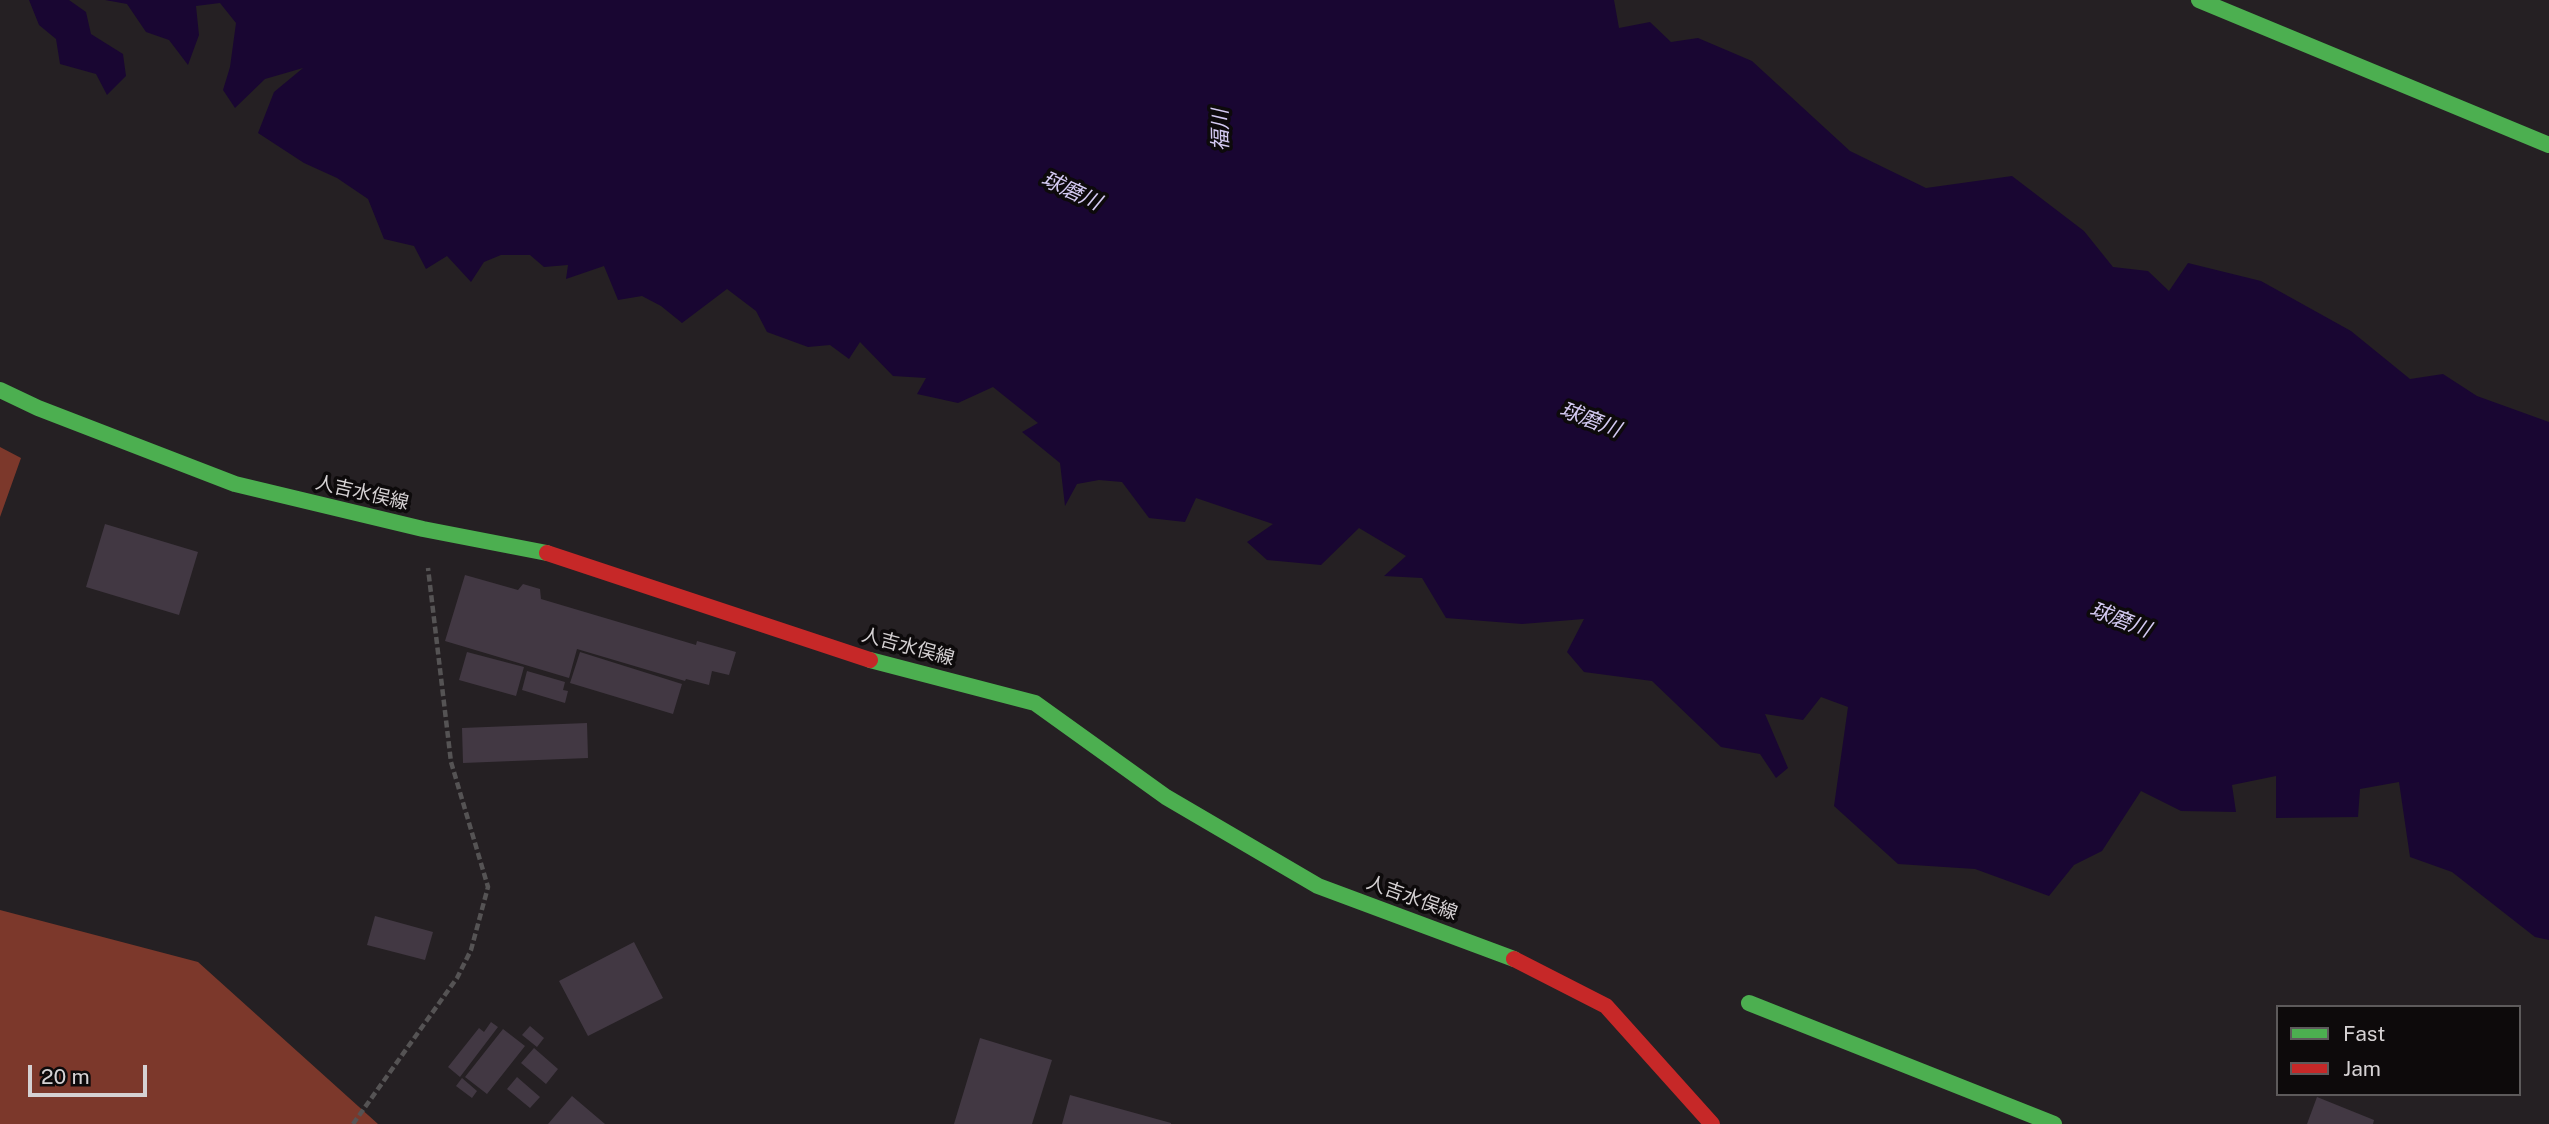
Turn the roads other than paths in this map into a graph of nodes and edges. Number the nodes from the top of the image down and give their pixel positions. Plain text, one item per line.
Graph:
1 (2199, 0) edge
2 (2549, 145) edge
3 (0, 390) edge
4 (1749, 1003) dead end
5 (1712, 1124) edge
6 (2054, 1124) edge

1 - 2 main road
3 - 5 main road, 人吉水俣線
4 - 6 main road

